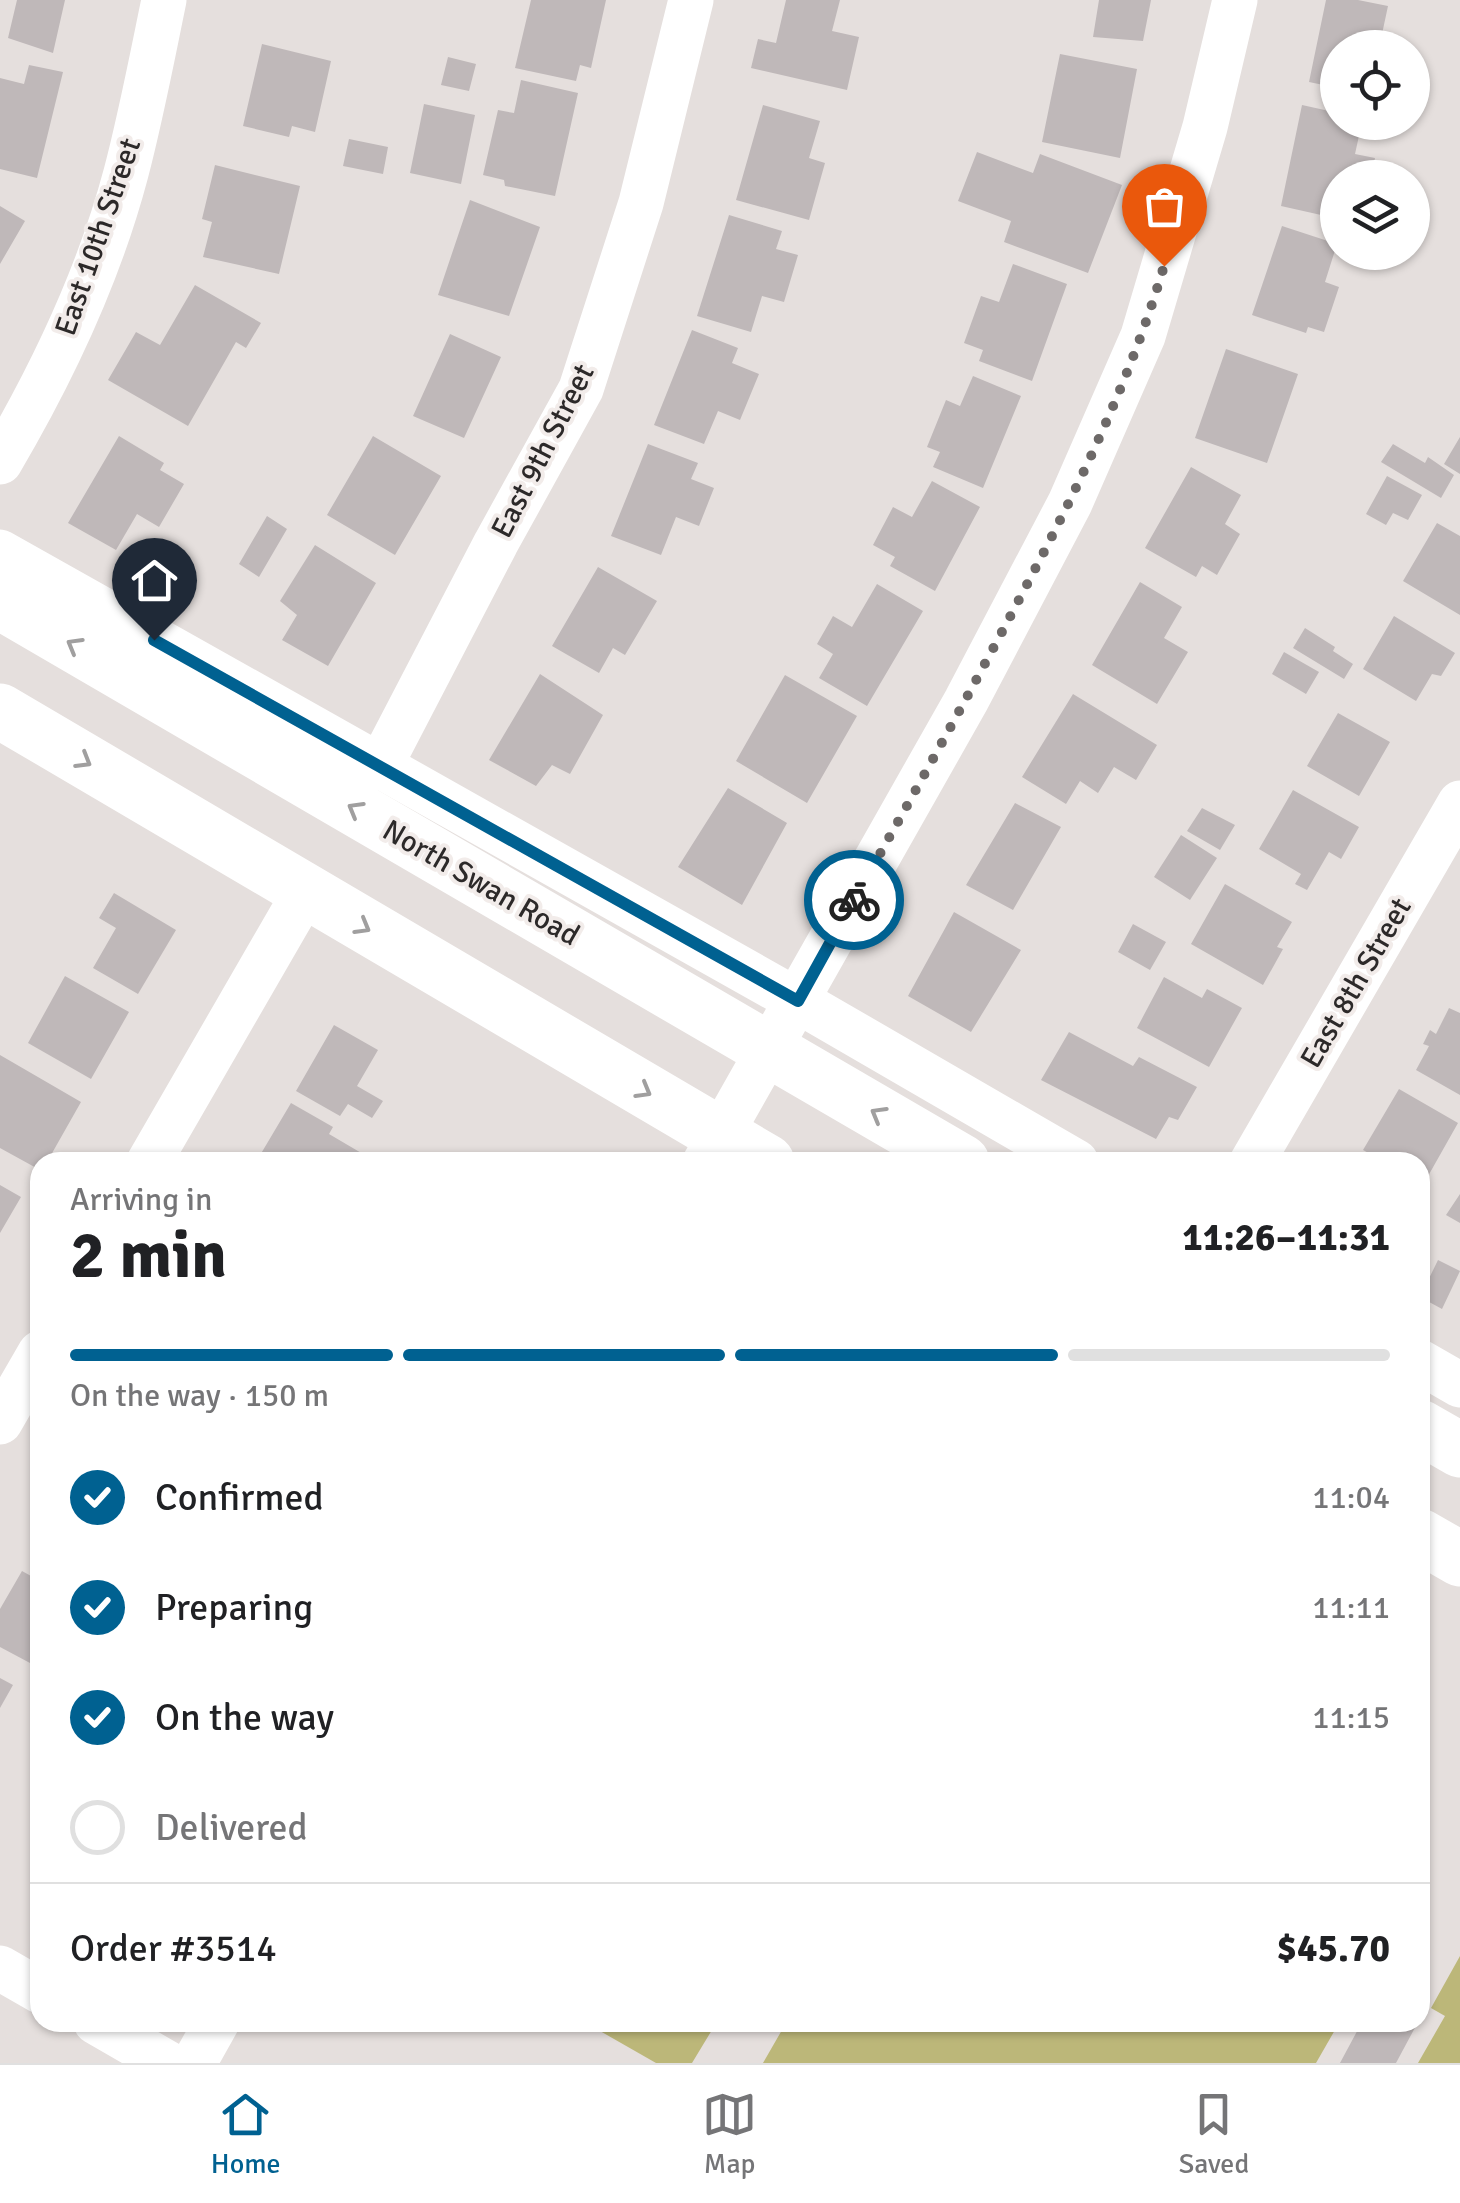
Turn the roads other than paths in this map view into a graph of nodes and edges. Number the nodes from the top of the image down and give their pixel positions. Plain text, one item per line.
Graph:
1 (164, 0) edge
2 (691, 0) edge
3 (1235, 0) edge
4 (0, 462) edge
5 (0, 552) edge
6 (0, 602) edge
7 (0, 711) edge
8 (380, 768) junction
9 (1460, 803) edge
10 (305, 892) junction
11 (798, 1001) junction
12 (768, 1050) junction
13 (712, 1149) edge
14 (155, 1152) edge
15 (945, 1152) edge
16 (1059, 1152) edge
17 (1258, 1152) edge
18 (1430, 1368) edge
19 (30, 1370) edge
20 (1460, 1386) edge
21 (0, 1422) edge
22 (1430, 1433) edge
23 (1460, 1450) edge
24 (1430, 1542) edge
25 (1460, 1558) edge
26 (0, 1968) edge
27 (30, 1984) edge
28 (114, 2032) edge
29 (211, 2032) edge
30 (168, 2063) edge
31 (194, 2063) edge

1 - 4 street, East 10th Street
2 - 8 street, East 9th Street
3 - 11 street
5 - 8 street, North Swan Road
12 -> 6 main road, North Swan Road
7 -> 10 main road
8 - 11 street, North Swan Road
9 - 17 street, East 8th Street
10 -> 13 main road
10 - 14 street
11 - 12 street
11 - 16 street, North Swan Road
12 - 13 street
15 -> 12 main road, North Swan Road
18 - 20 street
19 - 21 street
22 - 23 main road
24 - 25 main road
26 - 27 street
28 - 30 street
29 - 31 street

